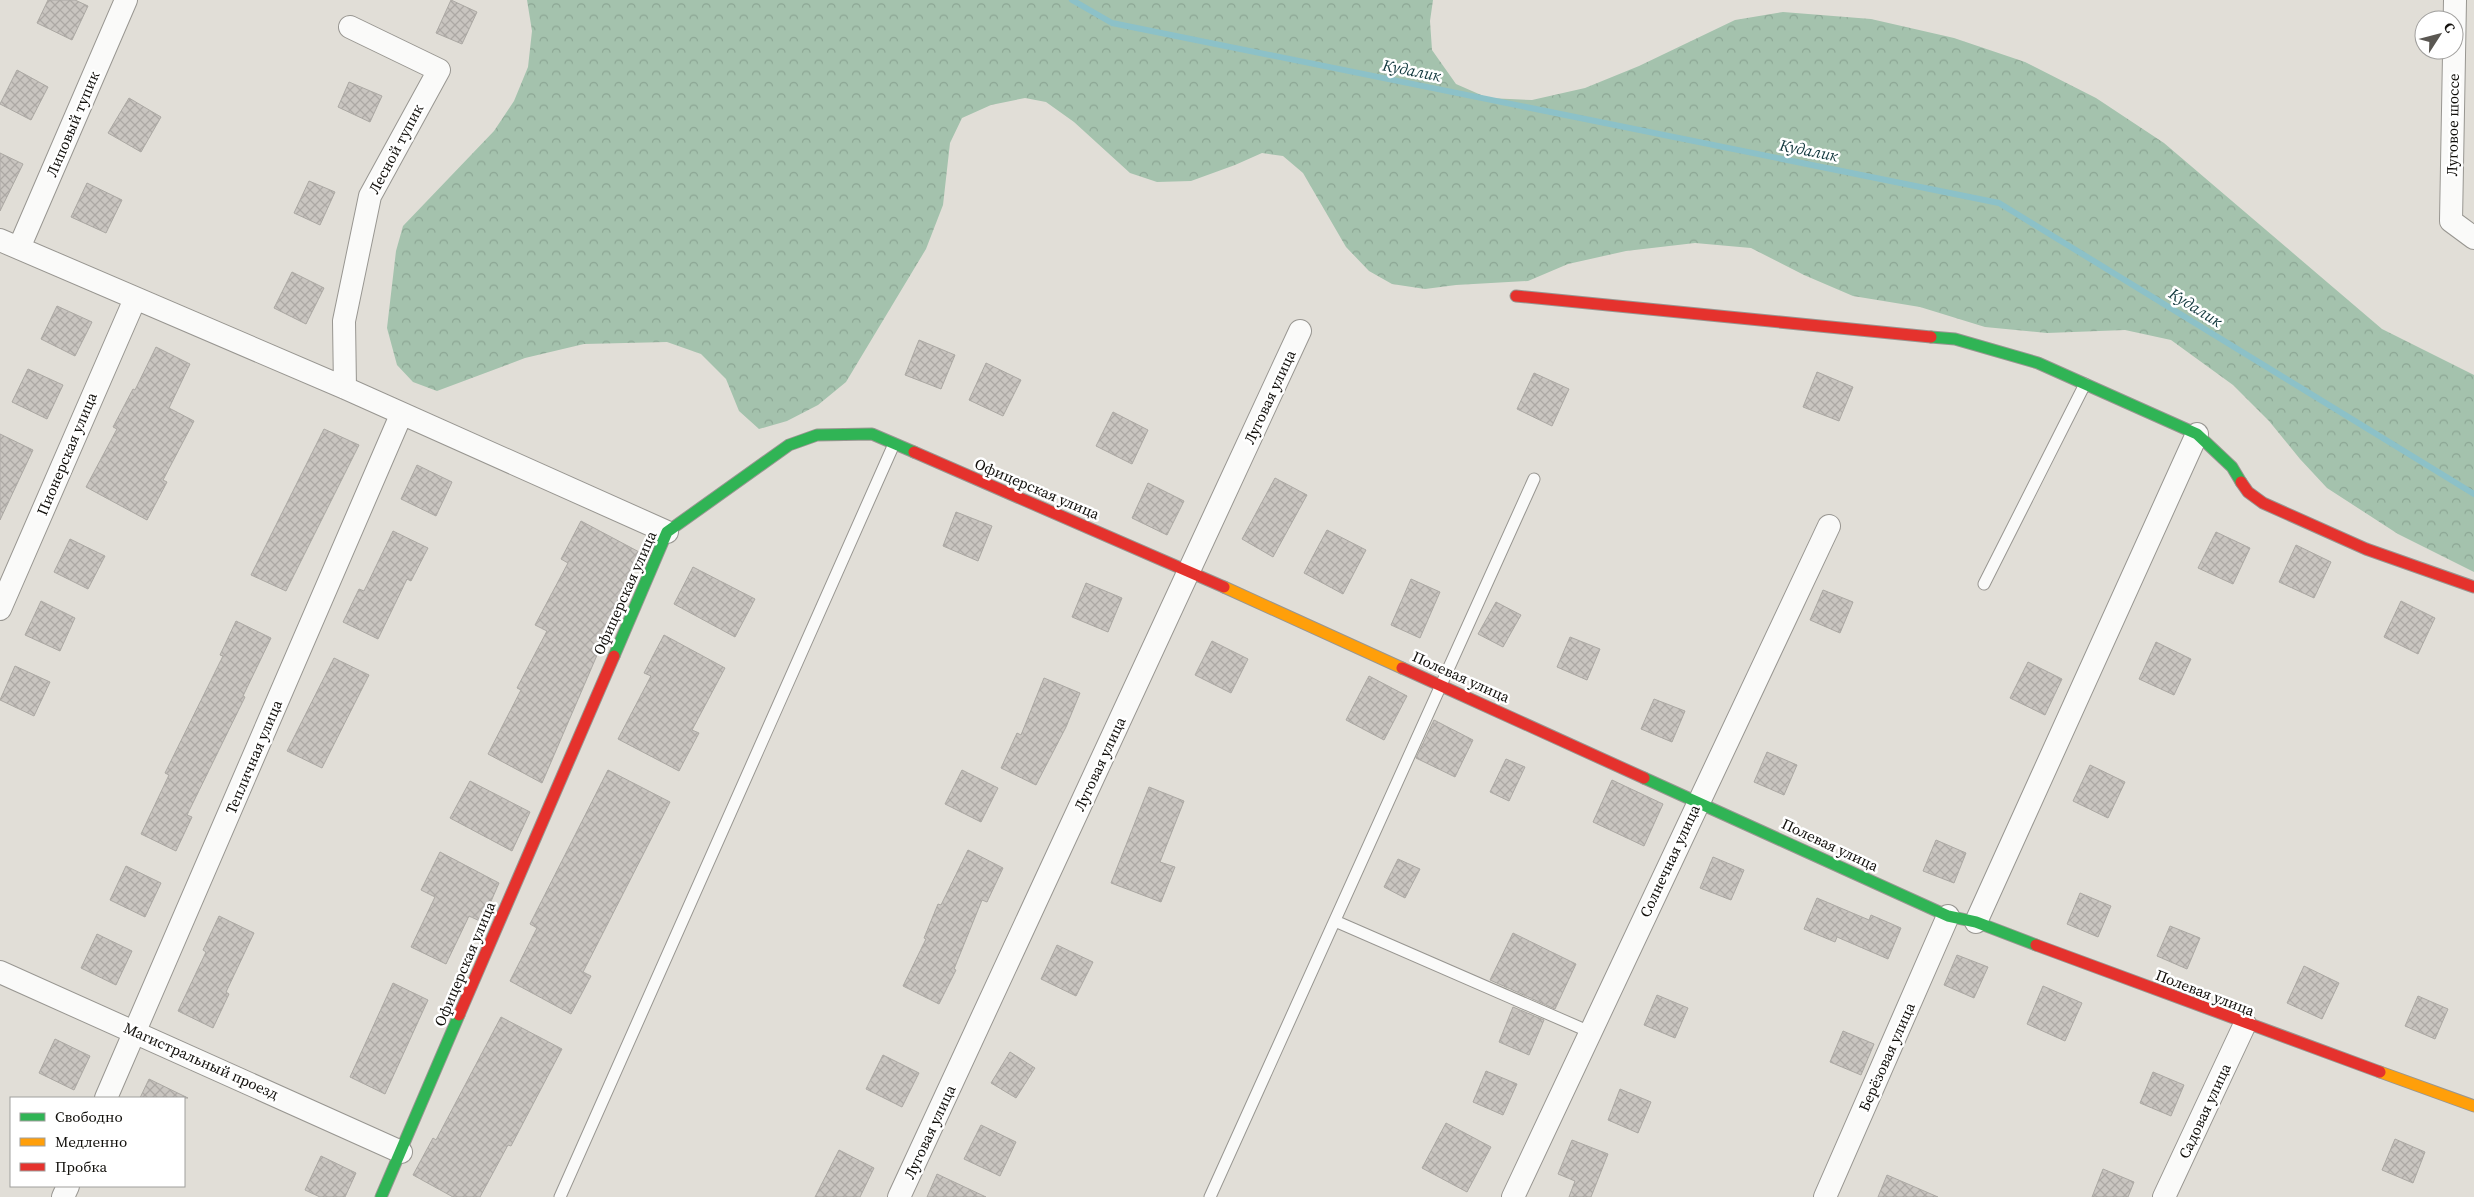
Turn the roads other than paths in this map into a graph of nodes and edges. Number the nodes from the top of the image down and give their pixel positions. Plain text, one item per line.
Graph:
1 (126, 0) edge
2 (2455, 0) edge
3 (350, 27) dead end
4 (2474, 238) edge
5 (10, 244) edge
6 (1516, 296) dead end
7 (135, 298) junction
8 (1300, 331) dead end
9 (2084, 384) junction
10 (345, 388) junction
11 (401, 415) junction
12 (2197, 434) junction
13 (894, 444) junction
14 (1534, 479) dead end
15 (1829, 526) dead end
16 (667, 532) junction
17 (1189, 571) junction
18 (1984, 584) dead end
19 (2474, 587) edge
20 (0, 609) edge
21 (1442, 685) junction
22 (1698, 801) junction
23 (1948, 916) junction
24 (1335, 920) junction
25 (1976, 922) junction
26 (0, 972) edge
27 (2245, 1024) junction
28 (136, 1032) junction
29 (1590, 1032) junction
30 (106, 1097) edge
31 (2474, 1106) edge
32 (401, 1152) junction
33 (381, 1197) edge
34 (560, 1197) edge
35 (899, 1197) edge
36 (1210, 1197) edge
37 (1513, 1197) edge
38 (1825, 1197) edge
39 (2164, 1197) edge

1 - 5 street, Липовый тупик
2 - 4 street, Луговое шоссе
3 - 10 street, Лесной тупик
5 - 7 street
6 - 9 street
7 - 10 street
7 - 20 street, Пионерская улица
8 - 17 street, Луговая улица
9 - 12 street
9 - 18 lane
10 - 11 street
11 - 16 street
11 - 28 street, Тепличная улица
12 - 19 street
12 - 25 street
13 - 16 street, Офицерская улица
13 - 17 street, Офицерская улица
13 - 34 lane
14 - 21 lane
15 - 22 street, Солнечная улица
16 - 32 street, Офицерская улица
17 - 21 street, Полевая улица
17 - 35 street, Луговая улица
21 - 22 street, Полевая улица
21 - 24 lane
22 - 23 street, Полевая улица
22 - 29 street, Солнечная улица
23 - 25 street, Полевая улица
23 - 38 street, Берёзовая улица
24 - 29 lane
24 - 36 lane
25 - 27 street, Полевая улица
26 - 28 street, Магистральный проезд
27 - 31 street, Полевая улица
27 - 39 street, Садовая улица
28 - 30 street, Тепличная улица
28 - 32 street, Магистральный проезд
29 - 37 street, Солнечная улица
32 - 33 street, Офицерская улица

